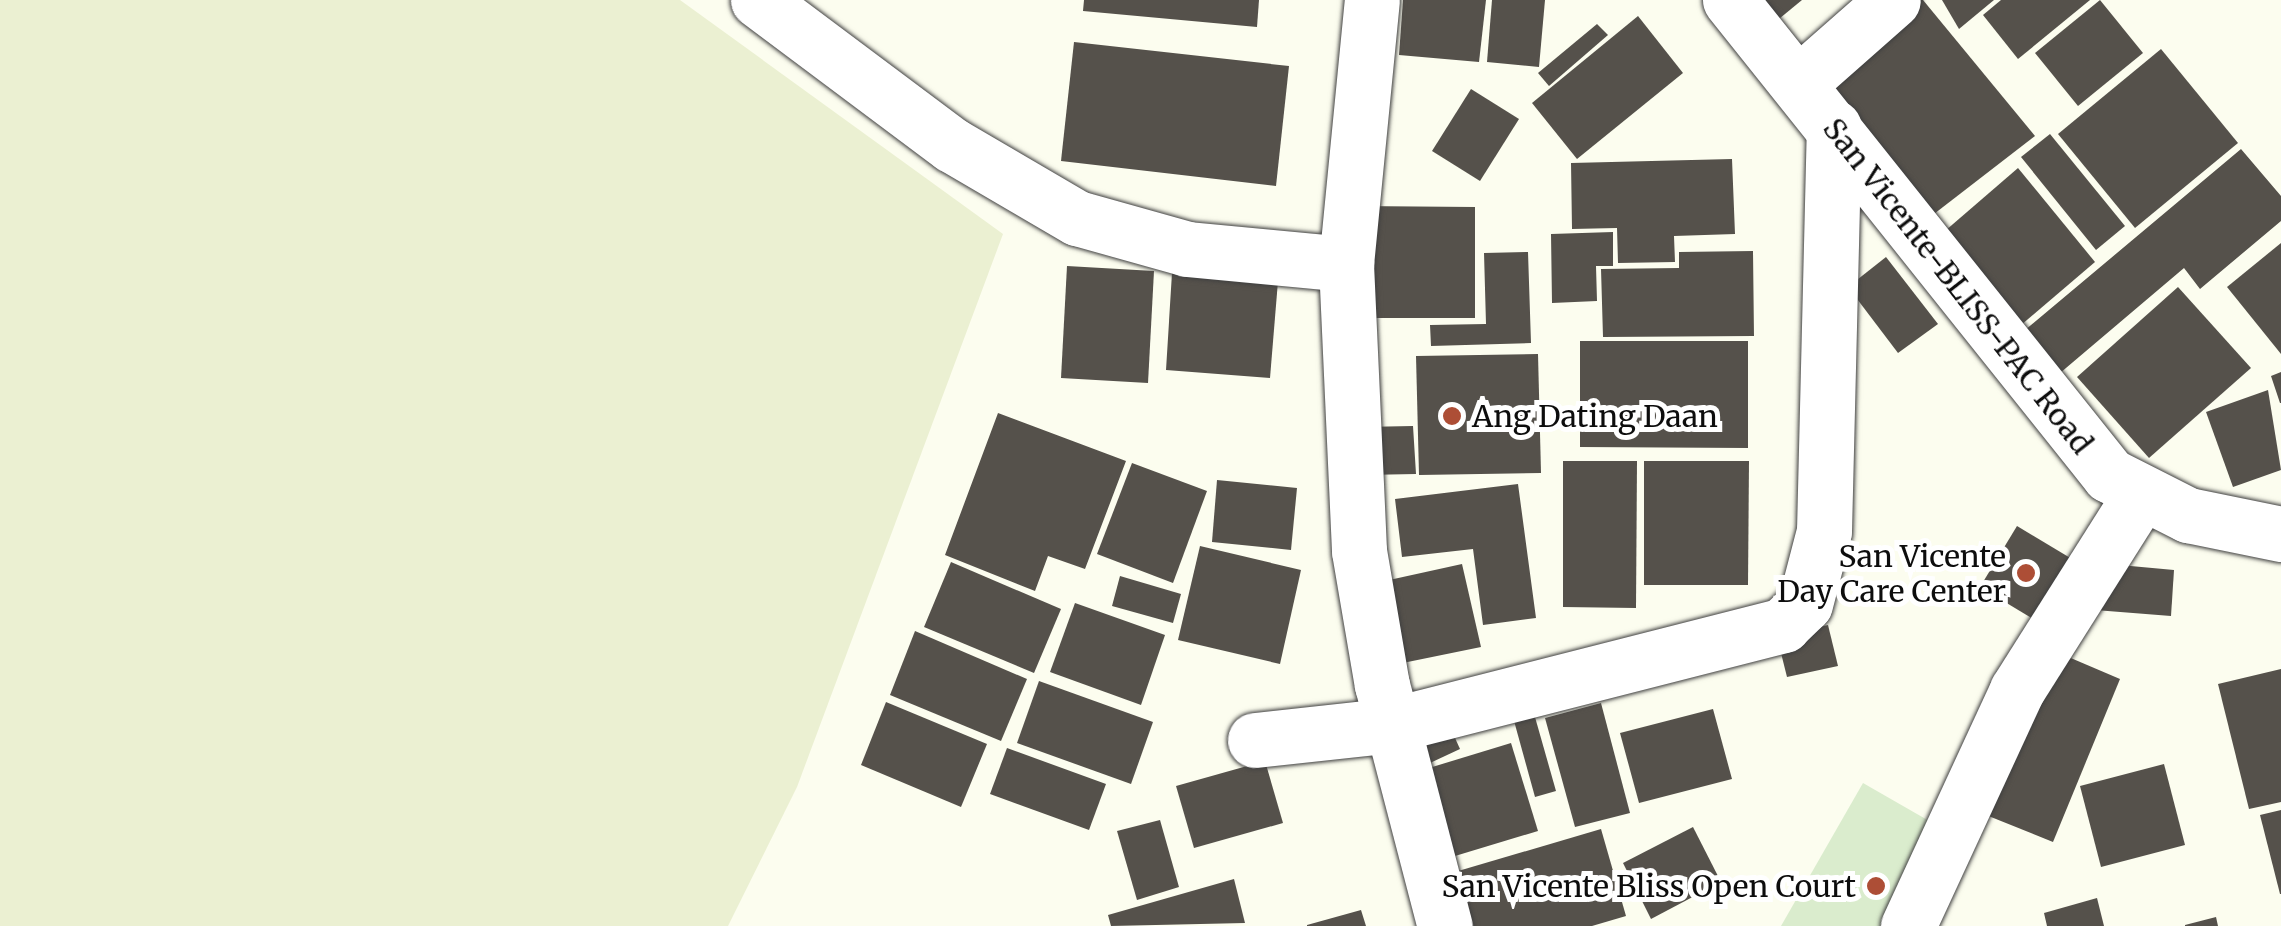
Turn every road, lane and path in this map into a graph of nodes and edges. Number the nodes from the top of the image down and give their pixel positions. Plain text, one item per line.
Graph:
1 (758, 0) edge
2 (1372, 0) edge
3 (1730, 0) edge
4 (1894, 0) edge
5 (1799, 83) junction
6 (1834, 127) junction
7 (1346, 264) junction
8 (2139, 496) junction
9 (2281, 534) edge
10 (1392, 725) junction
11 (1256, 740) dead end
12 (1445, 926) edge
13 (1908, 926) edge

1 - 7 street
2 - 7 street
3 - 5 street, San Vicente-BLISS-PAC Road
4 - 5 street
5 - 6 street, San Vicente-BLISS-PAC Road
6 - 8 street, San Vicente-BLISS-PAC Road
6 - 10 street
7 - 10 street
8 - 9 street, San Vicente-BLISS-PAC Road
8 - 13 street
10 - 11 street
10 - 12 street

